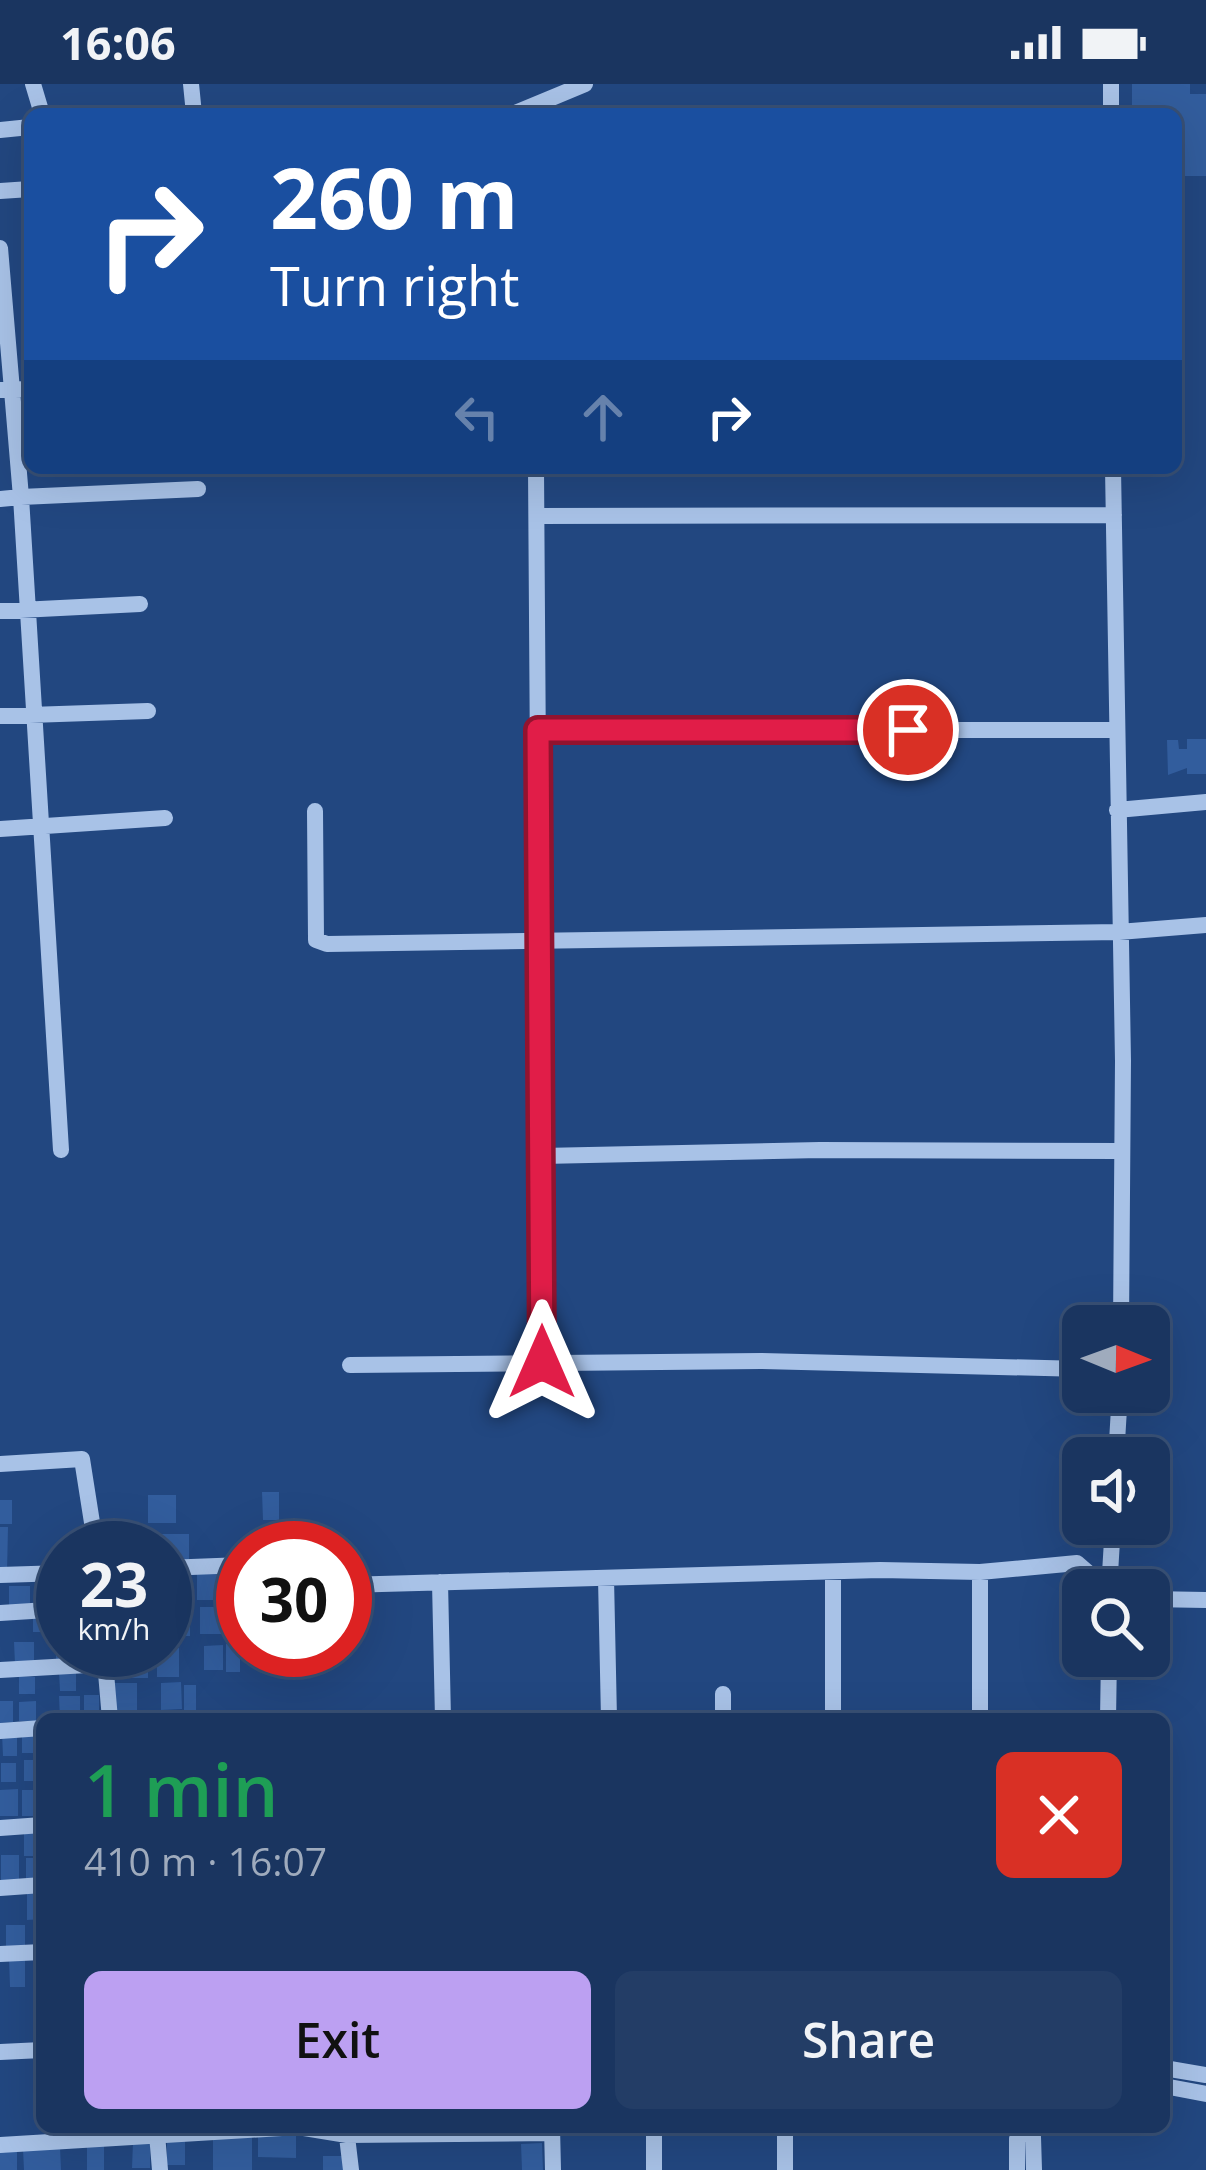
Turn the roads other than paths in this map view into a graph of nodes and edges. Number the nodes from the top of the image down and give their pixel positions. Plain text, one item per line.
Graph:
1 (585, 84) edge
2 (529, 108) edge
3 (0, 248) edge
4 (14, 390) edge
5 (536, 474) edge
6 (1113, 474) edge
7 (199, 489) dead end
8 (21, 497) junction
9 (0, 499) edge
10 (1114, 515) junction
11 (537, 516) junction
12 (140, 604) dead end
13 (30, 610) junction
14 (0, 611) edge
15 (148, 711) dead end
16 (35, 714) junction
17 (0, 716) edge
18 (538, 730) junction
19 (1116, 730) junction
20 (1206, 802) edge
21 (1117, 810) junction
22 (315, 811) dead end
23 (165, 818) dead end
24 (41, 828) junction
25 (0, 830) edge
26 (1206, 925) edge
27 (1119, 932) junction
28 (541, 944) junction
29 (61, 1150) dead end
30 (1120, 1151) junction
31 (542, 1156) junction
32 (1120, 1305) edge
33 (542, 1362) junction
34 (350, 1365) dead end
35 (1062, 1368) edge
36 (0, 1463) edge
37 (92, 1521) edge
38 (1084, 1569) edge
39 (833, 1572) junction
40 (980, 1572) junction
41 (36, 1574) edge
42 (0, 1575) edge
43 (606, 1578) junction
44 (440, 1582) junction
45 (372, 1584) edge
46 (1170, 1599) edge
47 (1206, 1600) edge
48 (36, 1610) edge
49 (0, 1612) edge
50 (36, 1666) edge
51 (0, 1670) edge
52 (106, 1677) edge
53 (1108, 1677) edge
54 (722, 1694) dead end
55 (109, 1713) edge
56 (443, 1713) edge
57 (609, 1713) edge
58 (723, 1713) edge
59 (832, 1713) edge
60 (980, 1713) edge
61 (1108, 1713) edge
62 (36, 1728) edge
63 (0, 1731) edge
64 (36, 1825) edge
65 (0, 1828) edge
66 (36, 1885) edge
67 (0, 1888) edge
68 (36, 1952) edge
69 (0, 1954) edge
70 (36, 2050) edge
71 (0, 2052) edge
72 (1170, 2069) edge
73 (1206, 2075) edge
74 (1170, 2087) edge
75 (1206, 2094) edge
76 (178, 2133) edge
77 (347, 2133) edge
78 (552, 2133) edge
79 (653, 2133) edge
80 (785, 2133) edge
81 (1022, 2133) edge
82 (1030, 2133) edge
83 (158, 2134) junction
84 (0, 2145) edge
85 (160, 2170) edge
86 (351, 2170) edge
87 (553, 2170) edge
88 (654, 2170) edge
89 (785, 2170) edge
90 (1017, 2170) edge
91 (1034, 2170) edge

1 - 2 street
3 - 4 street
4 - 8 street
5 - 11 street
6 - 10 street
7 - 8 street
8 - 9 street
8 - 13 street
10 - 11 street
10 - 19 street
11 - 18 street
12 - 13 street
13 - 14 street
13 - 16 street
15 - 16 street
16 - 17 street
16 - 24 street
18 - 19 street
18 - 28 street
19 - 21 street
20 - 21 street
21 - 27 street
22 - 28 street
23 - 24 street
24 - 25 street
24 - 29 street
26 - 27 street
27 - 28 street
27 - 30 street
28 - 31 street
30 - 31 street
30 - 32 street
31 - 33 street
33 - 34 street
33 - 35 street
36 - 37 street
38 - 40 street
39 - 40 street
39 - 43 street
39 - 59 street
40 - 60 street
41 - 42 street
43 - 44 street
43 - 57 street
44 - 45 street
44 - 56 street
46 - 47 street
48 - 49 street
50 - 51 street
52 - 55 street
53 - 61 street
54 - 58 street
62 - 63 street
64 - 65 street
66 - 67 street
68 - 69 street
70 - 71 street
72 - 73 street
74 - 75 street
76 - 83 street
77 - 86 street
78 - 87 street
79 - 88 street
80 - 89 street
81 - 90 street
82 - 91 street
83 - 84 street
83 - 85 street

